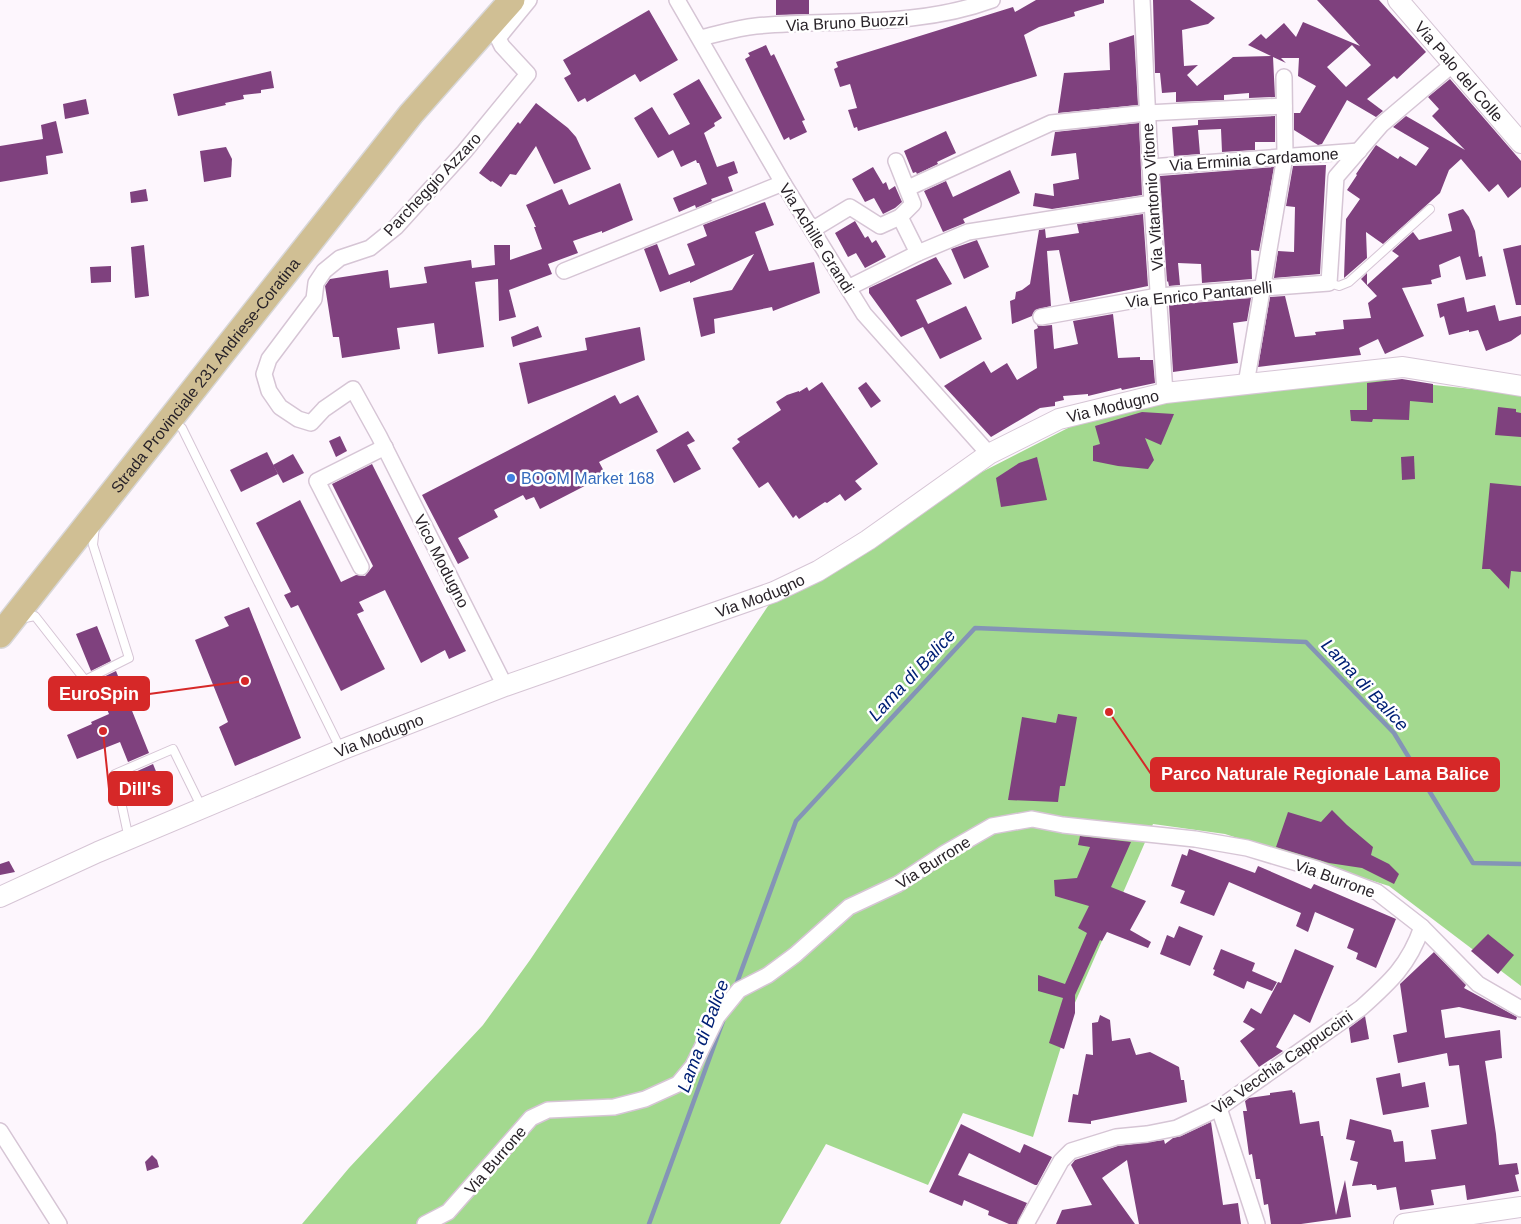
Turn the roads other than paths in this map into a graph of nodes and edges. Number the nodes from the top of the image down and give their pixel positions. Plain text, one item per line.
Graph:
1 (495, 0) edge
2 (512, 0) edge
3 (529, 0) edge
4 (677, 0) edge
5 (992, 0) edge
6 (1142, 0) edge
7 (1402, 1) edge
8 (700, 38) junction
9 (1453, 64) junction
10 (1284, 77) dead end
11 (1284, 106) junction
12 (1146, 113) junction
13 (411, 114) junction
14 (1521, 143) edge
15 (1359, 151) junction
16 (1285, 156) junction
17 (896, 161) dead end
18 (1150, 167) junction
19 (783, 184) junction
20 (908, 188) junction
21 (1152, 203) junction
22 (1430, 209) dead end
23 (900, 217) junction
24 (812, 230) junction
25 (918, 253) junction
26 (564, 271) dead end
27 (1329, 283) junction
28 (1264, 287) junction
29 (848, 288) junction
30 (1158, 296) junction
31 (1040, 317) dead end
32 (1246, 384) junction
33 (1521, 386) edge
34 (1165, 393) junction
35 (170, 420) junction
36 (382, 442) junction
37 (989, 454) junction
38 (96, 514) junction
39 (361, 567) dead end
40 (6, 628) edge
41 (505, 686) junction
42 (341, 750) junction
43 (202, 808) junction
44 (129, 839) junction
45 (0, 897) edge
46 (1422, 927) junction
47 (1521, 1009) edge
48 (1219, 1108) junction
49 (0, 1130) edge
50 (1521, 1207) edge
51 (1482, 1218) edge
52 (58, 1224) edge
53 (425, 1224) edge
54 (1026, 1224) edge
55 (1257, 1224) edge
56 (1404, 1224) edge

1 - 13 main road, Strada Provinciale 231 Andriese-Coratina
2 - 13 main road, Strada Provinciale 231 Andriese-Coratina
3 - 36 street, Parcheggio Azzaro
4 - 8 street, Via Achille Grandi
5 - 8 street, Via Bruno Buozzi
6 - 12 street, Via Vitantonio Vitone
7 - 9 street, Via Palo del Colle
8 - 19 street, Via Achille Grandi
9 - 14 street, Via Palo del Colle
9 - 15 street
10 - 11 street
11 - 12 street
11 - 16 street
12 - 18 street, Via Vitantonio Vitone
12 - 20 street
13 - 35 main road, Strada Provinciale 231 Andriese-Coratina
15 - 16 street, Via Erminia Cardamone
15 - 27 street
16 - 18 street, Via Erminia Cardamone
16 - 28 street
17 - 20 street
18 - 21 street, Via Vitantonio Vitone
19 - 24 street, Via Achille Grandi
19 - 26 street
20 - 23 street
21 - 25 street
21 - 30 street, Via Vitantonio Vitone
22 - 27 lane
23 - 24 street
23 - 25 street
24 - 29 street, Via Achille Grandi
25 - 29 street
27 - 28 street, Via Enrico Pantanelli
28 - 30 street, Via Enrico Pantanelli
28 - 32 street
29 - 37 street, Via Achille Grandi
30 - 31 street, Via Enrico Pantanelli
30 - 34 street, Via Vitantonio Vitone
32 - 33 street, Via Modugno
32 - 34 street, Via Modugno
34 - 37 street, Via Modugno
35 - 38 main road, Strada Provinciale 231 Andriese-Coratina
35 - 42 lane
36 - 39 street
36 - 41 street, Vico Modugno
37 - 41 street, Via Modugno
38 - 40 main road, Strada Provinciale 231 Andriese-Coratina
38 - 40 lane
41 - 42 street, Via Modugno
42 - 43 street, Via Modugno
43 - 44 street, Via Modugno
43 - 44 lane
44 - 45 street, Via Modugno
46 - 47 street, Via Burrone
46 - 48 street, Via Vecchia Cappuccini
46 - 53 street, Via Burrone
48 - 54 street, Via Vecchia Cappuccini
48 - 55 street
49 - 52 street
50 - 51 street
51 - 56 street

